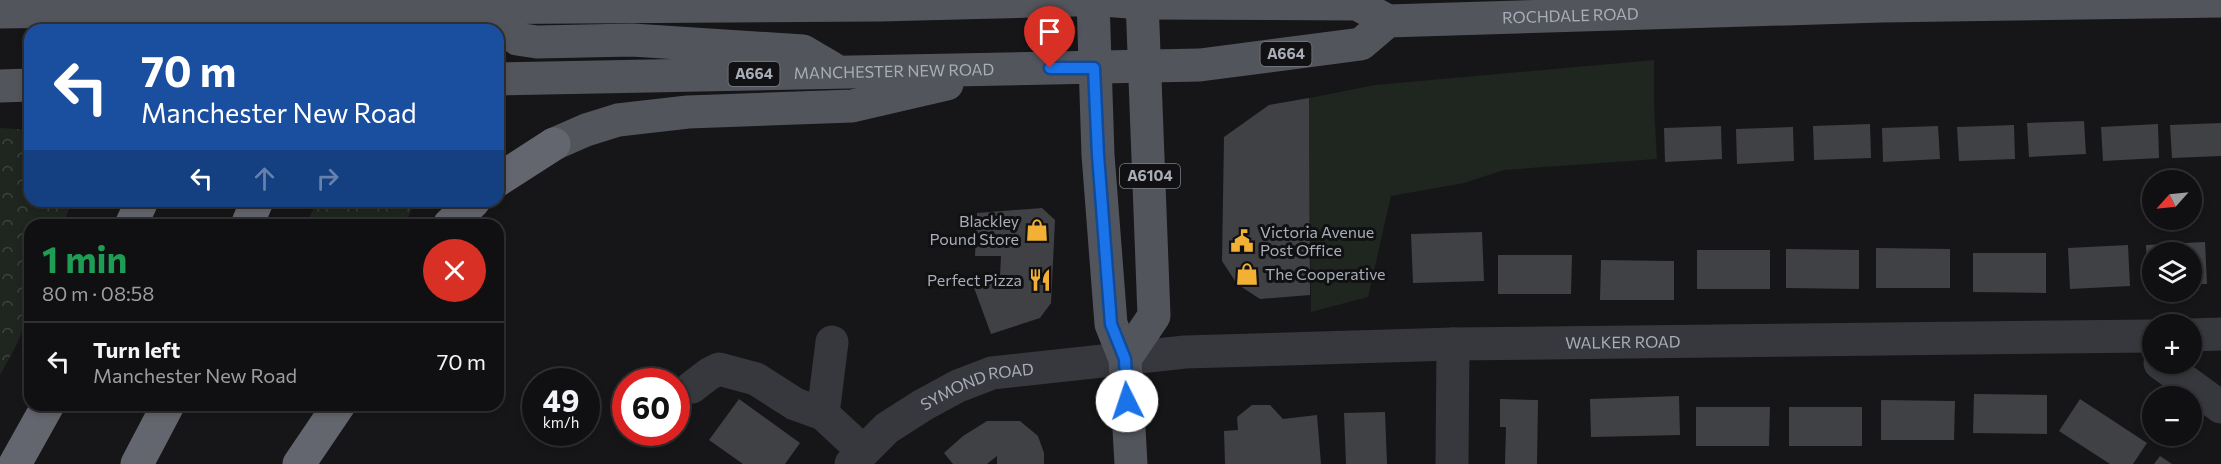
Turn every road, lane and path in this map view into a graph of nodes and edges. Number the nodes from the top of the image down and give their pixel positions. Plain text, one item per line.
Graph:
1 (218, 0) edge
2 (327, 0) edge
3 (1076, 0) edge
4 (1093, 0) edge
5 (1102, 0) edge
6 (2221, 1) edge
7 (1357, 2) edge
8 (888, 3) edge
9 (498, 4) edge
10 (1606, 8) edge
11 (70, 11) junction
12 (0, 12) edge
13 (1143, 13) edge
14 (1388, 21) junction
15 (106, 24) edge
16 (209, 24) edge
17 (319, 24) edge
18 (1094, 54) junction
19 (1146, 68) junction
20 (1010, 70) junction
21 (839, 72) junction
22 (504, 79) edge
23 (24, 85) edge
24 (0, 86) edge
25 (554, 144) joint
26 (504, 176) edge
27 (468, 207) edge
28 (455, 219) edge
29 (2221, 334) edge
30 (2202, 335) edge
31 (2138, 337) edge
32 (832, 342) dead end
33 (1453, 344) junction
34 (1125, 359) junction
35 (2175, 374) edge
36 (692, 387) dead end
37 (2221, 407) edge
38 (45, 411) edge
39 (165, 411) edge
40 (335, 411) edge
41 (823, 414) junction
42 (857, 458) edge
43 (15, 464) edge
44 (137, 464) edge
45 (299, 464) edge
46 (1131, 464) edge
47 (1452, 464) edge

1 - 16 highway
2 - 17 highway
3 - 8 main road
4 - 18 main road, A6104
5 - 13 main road
6 - 10 main road, ROCHDALE ROAD
7 - 13 main road
7 - 14 main road
8 - 9 main road
9 - 11 main road, bridge
9 - 21 main road
10 - 14 main road, ROCHDALE ROAD
11 - 12 main road
11 - 15 main road
13 - 19 main road, A6104
14 - 19 main road, A664
18 - 19 main road, MANCHESTER NEW ROAD / A664
18 - 20 main road, MANCHESTER NEW ROAD / A664
18 - 34 main road, A6104
19 - 34 main road, A6104
20 - 21 main road, MANCHESTER NEW ROAD / A664
20 - 25 main road
21 - 22 main road, MANCHESTER NEW ROAD / A664
23 - 24 main road
25 - 26 highway
27 - 28 highway
29 - 30 street
31 - 33 street, WALKER ROAD
32 - 41 street
33 - 34 street, WALKER ROAD
33 - 47 street
34 - 42 street, SYMOND ROAD
34 - 46 main road, A6104
35 - 37 street
36 - 41 street
38 - 43 highway
39 - 44 highway
40 - 45 highway
41 - 42 street

